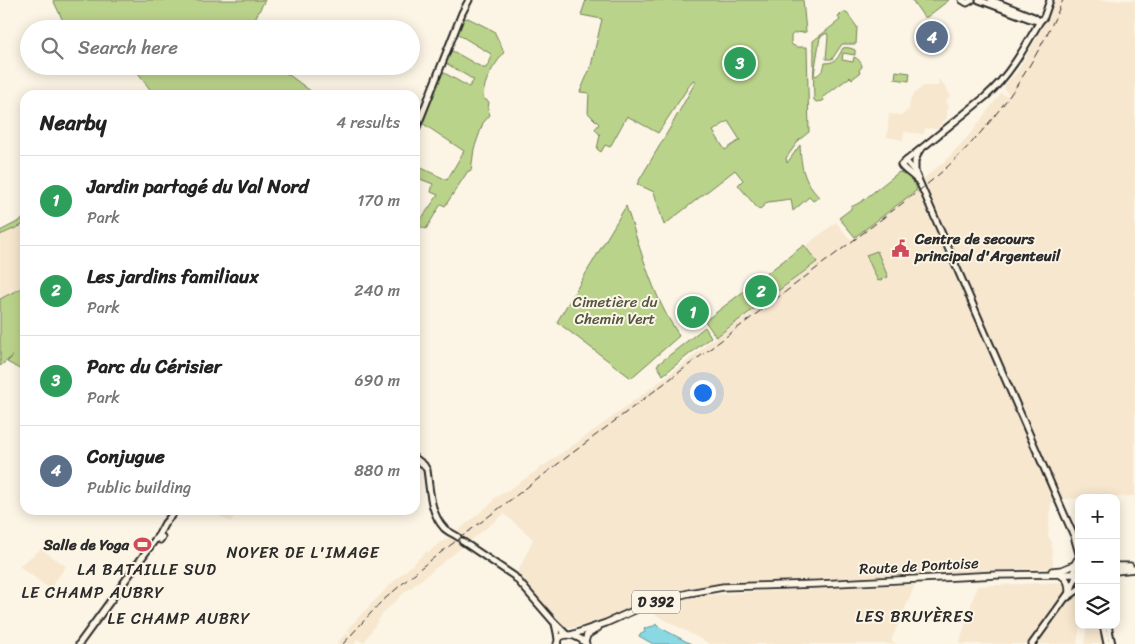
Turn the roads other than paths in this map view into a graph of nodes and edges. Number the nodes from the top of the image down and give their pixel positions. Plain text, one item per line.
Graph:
1 (469, 0) edge
2 (962, 0) edge
3 (972, 0) edge
4 (979, 0) edge
5 (991, 0) edge
6 (1049, 3) edge
7 (1040, 21) junction
8 (420, 120) edge
9 (921, 149) junction
10 (903, 163) junction
11 (915, 172) junction
12 (920, 184) junction
13 (420, 462) edge
14 (172, 515) edge
15 (1074, 536) junction
16 (1076, 539) edge
17 (1075, 540) edge
18 (1074, 565) joint
19 (1120, 566) edge
20 (1135, 568) edge
21 (1075, 569) edge
22 (1120, 570) edge
23 (1059, 574) junction
24 (997, 575) junction
25 (1075, 576) edge
26 (1075, 580) edge
27 (1075, 587) edge
28 (1070, 591) junction
29 (1075, 591) edge
30 (1062, 602) junction
31 (553, 621) junction
32 (606, 622) junction
33 (1104, 629) edge
34 (1109, 629) edge
35 (569, 635) junction
36 (557, 643) edge
37 (585, 643) edge
38 (79, 644) edge
39 (1032, 644) edge
40 (1107, 644) edge
41 (1112, 644) edge

1 - 8 main road
2 - 3 main road
4 - 7 main road
5 - 7 main road
6 - 7 main road
7 - 9 main road
9 - 10 main road
9 - 11 main road
10 - 11 main road
10 - 12 main road
11 - 12 main road
12 - 15 main road
13 - 31 main road
14 - 38 main road
15 - 16 main road
15 - 17 main road
18 - 21 main road
18 - 24 main road, Route de Pontoise / D 392
19 - 20 main road
20 - 22 main road
23 - 24 main road, Route de Pontoise / D 392
23 - 25 main road, Route de Pontoise / D 392
23 - 28 main road
24 - 32 main road, Route de Pontoise / D 392
26 - 28 main road
27 - 28 main road
28 - 30 main road
29 - 30 main road
30 - 39 main road
31 - 35 main road
31 - 36 main road
32 - 35 main road, D 392
32 - 37 main road, D 392
33 - 40 main road
34 - 41 main road
35 - 36 main road
35 - 37 main road

